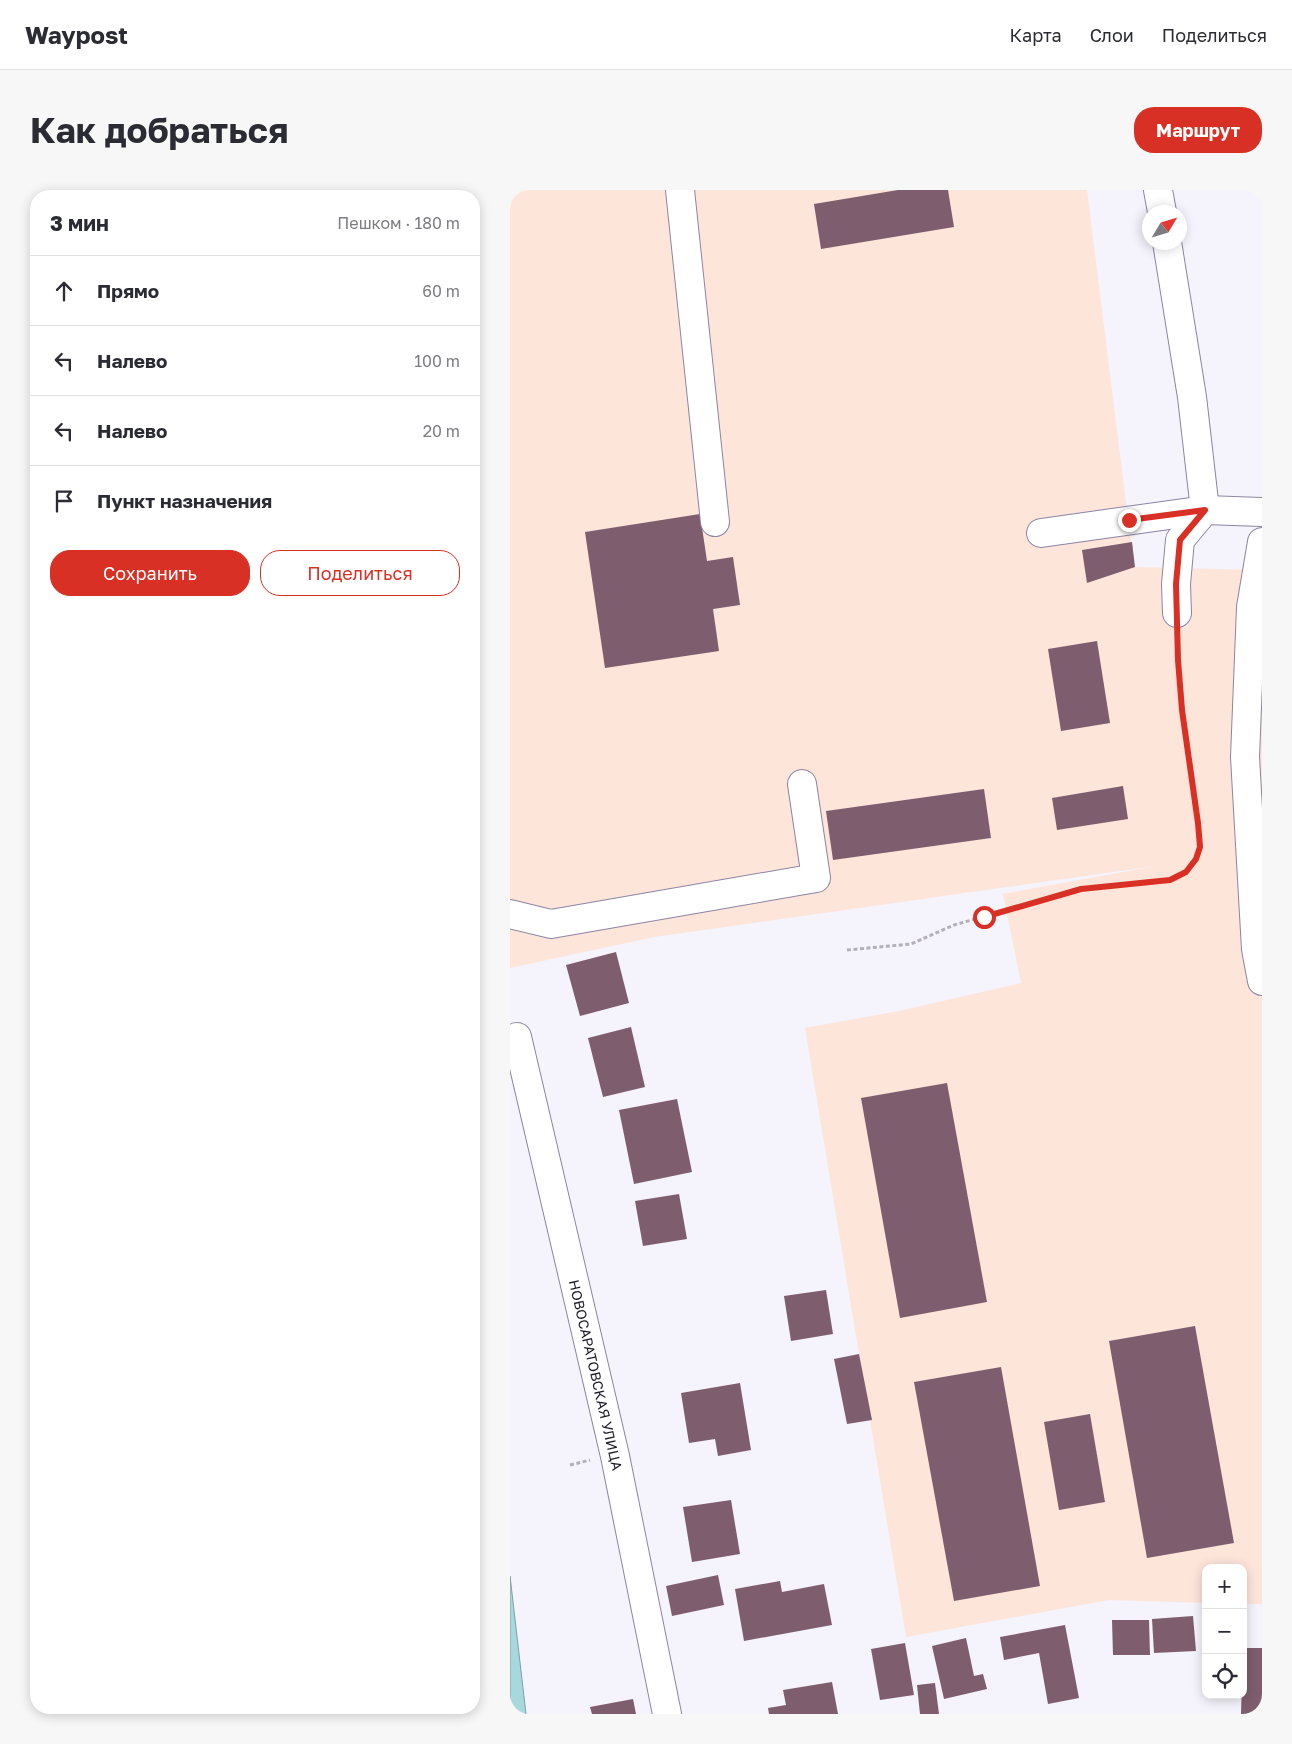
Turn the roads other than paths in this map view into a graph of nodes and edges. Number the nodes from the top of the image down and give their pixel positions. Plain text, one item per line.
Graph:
1 (680, 190) edge
2 (1158, 190) edge
3 (1161, 205) edge
4 (1168, 250) edge
5 (1205, 510) junction
6 (1262, 512) edge
7 (715, 522) dead end
8 (1041, 533) dead end
9 (1262, 542) edge
10 (1177, 613) road end
11 (802, 784) dead end
12 (1257, 869) edge
13 (510, 914) edge
14 (1262, 981) edge
15 (516, 1049) edge
16 (667, 1714) edge

1 - 7 street
2 - 3 street
4 - 5 street
5 - 6 street
5 - 8 street
5 - 10 street
9 - 12 street
11 - 13 street
12 - 14 street
15 - 16 street, НОВОСАРАТОВСКАЯ УЛИЦА

